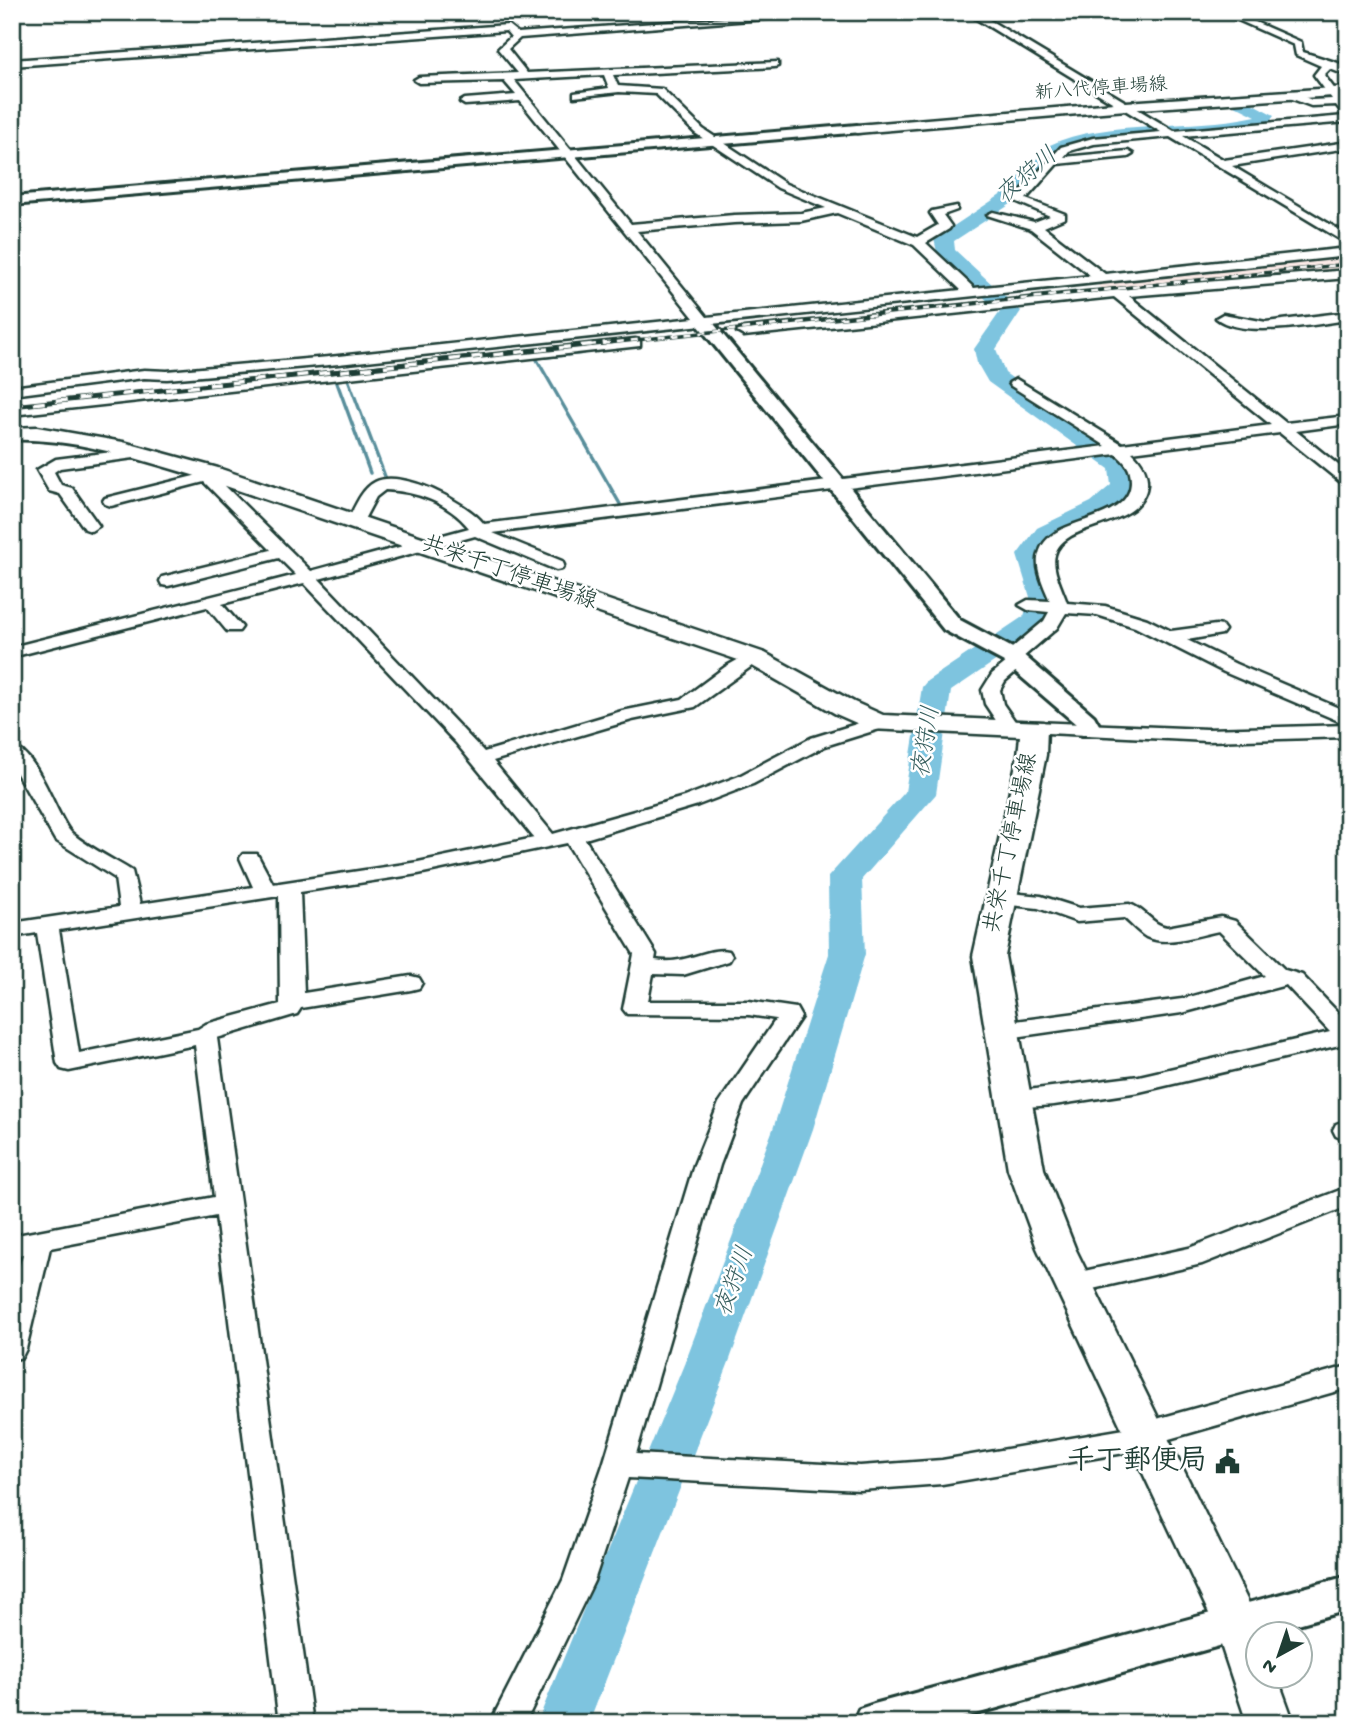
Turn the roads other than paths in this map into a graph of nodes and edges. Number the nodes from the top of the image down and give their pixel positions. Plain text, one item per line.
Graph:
1 (848, 12) edge
2 (970, 12) edge
3 (1224, 12) edge
4 (488, 38) dead end
5 (514, 39) junction
6 (12, 63) edge
7 (1348, 63) edge
8 (775, 64) dead end
9 (1329, 66) junction
10 (608, 73) junction
11 (1348, 73) edge
12 (524, 76) junction
13 (507, 78) junction
14 (419, 80) dead end
15 (616, 90) junction
16 (578, 95) dead end
17 (1340, 95) edge
18 (522, 98) junction
19 (465, 102) dead end
20 (1126, 106) junction
21 (1347, 115) edge
22 (857, 129) joint
23 (1170, 132) junction
24 (719, 142) junction
25 (1348, 145) edge
26 (1124, 152) dead end
27 (568, 154) junction
28 (1056, 158) junction
29 (1222, 164) junction
30 (12, 201) edge
31 (953, 208) dead end
32 (839, 209) junction
33 (993, 215) dead end
34 (1035, 226) junction
35 (628, 229) junction
36 (922, 240) junction
37 (1348, 240) edge
38 (1348, 252) edge
39 (1348, 274) edge
40 (1102, 278) junction
41 (971, 292) junction
42 (1118, 294) junction
43 (1155, 305) dead end
44 (1132, 307) junction
45 (1348, 316) edge
46 (1223, 318) dead end
47 (706, 331) junction
48 (645, 342) dead end
49 (1016, 383) dead end
50 (12, 391) edge
51 (1348, 420) edge
52 (14, 426) edge
53 (1282, 429) junction
54 (1117, 450) junction
55 (144, 453) junction
56 (209, 475) junction
57 (1348, 481) edge
58 (836, 484) junction
59 (111, 501) dead end
60 (355, 522) junction
61 (91, 526) dead end
62 (478, 530) junction
63 (428, 546) junction
64 (283, 552) junction
65 (556, 565) dead end
66 (308, 577) junction
67 (168, 581) dead end
68 (211, 601) junction
69 (1031, 605) dead end
70 (1058, 607) junction
71 (233, 627) dead end
72 (1216, 630) dead end
73 (1169, 637) junction
74 (12, 652) edge
75 (754, 658) junction
76 (1013, 658) junction
77 (1348, 719) edge
78 (890, 722) junction
79 (1022, 727) junction
80 (1090, 730) junction
81 (1348, 731) edge
82 (12, 752) edge
83 (483, 758) junction
84 (19, 771) edge
85 (573, 836) junction
86 (545, 841) junction
87 (250, 858) dead end
88 (278, 891) junction
89 (1001, 898) junction
90 (131, 912) junction
91 (47, 926) junction
92 (12, 930) edge
93 (721, 956) dead end
94 (644, 964) junction
95 (1285, 978) junction
96 (411, 983) dead end
97 (293, 1002) junction
98 (1001, 1031) junction
99 (205, 1035) junction
100 (1347, 1036) edge
101 (1012, 1100) junction
102 (1348, 1196) edge
103 (227, 1204) junction
104 (39, 1241) junction
105 (12, 1246) edge
106 (1075, 1283) junction
107 (12, 1349) edge
108 (1348, 1377) edge
109 (1148, 1437) junction
110 (622, 1465) junction
111 (1348, 1593) edge
112 (1236, 1624) junction
113 (932, 1715) edge
114 (296, 1723) edge
115 (507, 1723) edge
116 (874, 1723) edge
117 (1271, 1723) edge

1 - 5 street
2 - 20 street
3 - 9 street
4 - 5 street
5 - 6 street
5 - 12 street
7 - 9 street
8 - 10 street
9 - 11 street
9 - 17 street
10 - 12 street
10 - 15 street
12 - 13 street
13 - 14 street
13 - 18 street
15 - 16 street
15 - 24 street
17 - 20 main road, 新八代停車場線
17 - 21 street
18 - 19 street
18 - 27 street
20 - 22 main road, 新八代停車場線
20 - 23 street
21 - 23 street
22 - 24 street
23 - 28 street
23 - 29 street
24 - 27 street
24 - 32 street
25 - 29 street
26 - 28 street
27 - 30 street
27 - 35 street
28 - 34 street
29 - 37 street
31 - 36 street
32 - 35 street
32 - 36 street
33 - 34 street
34 - 40 street
35 - 47 street
36 - 41 street
38 - 40 street
39 - 42 street
40 - 41 street
41 - 47 street
42 - 44 street
42 - 47 street
43 - 44 street
44 - 53 street
45 - 46 street
47 - 50 street
47 - 58 street
48 - 52 street
49 - 54 street
51 - 53 street
52 - 55 main road, 共栄千丁停車場線
53 - 54 street
53 - 57 street
54 - 58 street
54 - 70 street
55 - 56 main road, 共栄千丁停車場線
55 - 61 street
56 - 59 street
56 - 60 main road, 共栄千丁停車場線
56 - 64 street
58 - 62 street
58 - 76 street
60 - 62 street
60 - 63 main road, 共栄千丁停車場線
62 - 63 street
62 - 65 street
63 - 66 street
63 - 75 main road, 共栄千丁停車場線
64 - 66 street
64 - 67 street
66 - 68 street
66 - 83 street
68 - 71 street
68 - 74 street
69 - 70 street
70 - 73 street
70 - 76 street
72 - 73 street
73 - 77 street
75 - 78 main road, 共栄千丁停車場線
75 - 83 street
76 - 79 street
76 - 80 street
78 - 79 main road, 共栄千丁停車場線
78 - 85 street
79 - 80 street
79 - 89 main road, 共栄千丁停車場線
80 - 81 street
82 - 84 street
83 - 86 street
84 - 90 street
85 - 86 street
85 - 94 street
86 - 88 street
87 - 88 street
88 - 90 street
88 - 97 street
89 - 95 street
89 - 98 main road, 共栄千丁停車場線
90 - 91 street
91 - 92 street
91 - 99 street
93 - 94 street
94 - 110 street
95 - 98 street
95 - 100 street
96 - 97 street
97 - 99 street
98 - 101 main road, 共栄千丁停車場線
99 - 103 street
100 - 101 street
101 - 106 main road, 共栄千丁停車場線
102 - 106 street
103 - 104 street
103 - 114 street
104 - 105 street
104 - 107 street
106 - 109 main road, 共栄千丁停車場線
108 - 109 street
109 - 110 street
109 - 112 main road, 共栄千丁停車場線
110 - 115 street
111 - 112 street
112 - 113 street
112 - 117 main road, 共栄千丁停車場線
113 - 116 street

